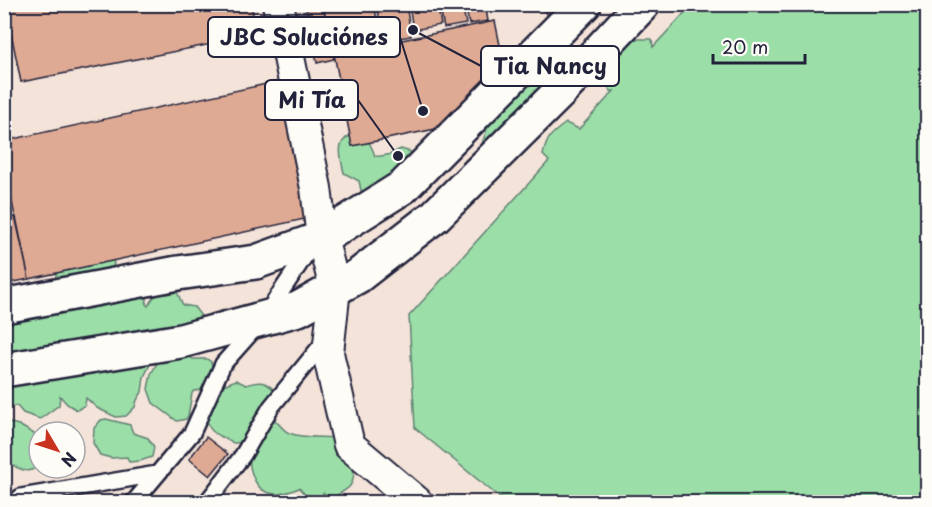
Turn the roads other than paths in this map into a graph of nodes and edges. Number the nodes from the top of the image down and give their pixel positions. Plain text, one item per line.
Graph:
1 (278, 4) edge
2 (584, 4) edge
3 (643, 4) edge
4 (318, 239) junction
5 (335, 288) junction
6 (4, 306) edge
7 (262, 319) junction
8 (331, 334) junction
9 (4, 370) edge
10 (157, 474) junction
11 (15, 502) edge
12 (134, 502) edge
13 (207, 502) edge
14 (417, 502) edge

1 - 4 street
2 - 4 street
3 - 5 street
4 - 5 street
4 - 6 street
4 - 7 lane
5 - 7 street
5 - 8 street
7 - 9 street
7 - 10 lane
8 - 13 lane
8 - 14 street
10 - 11 lane
10 - 12 lane

